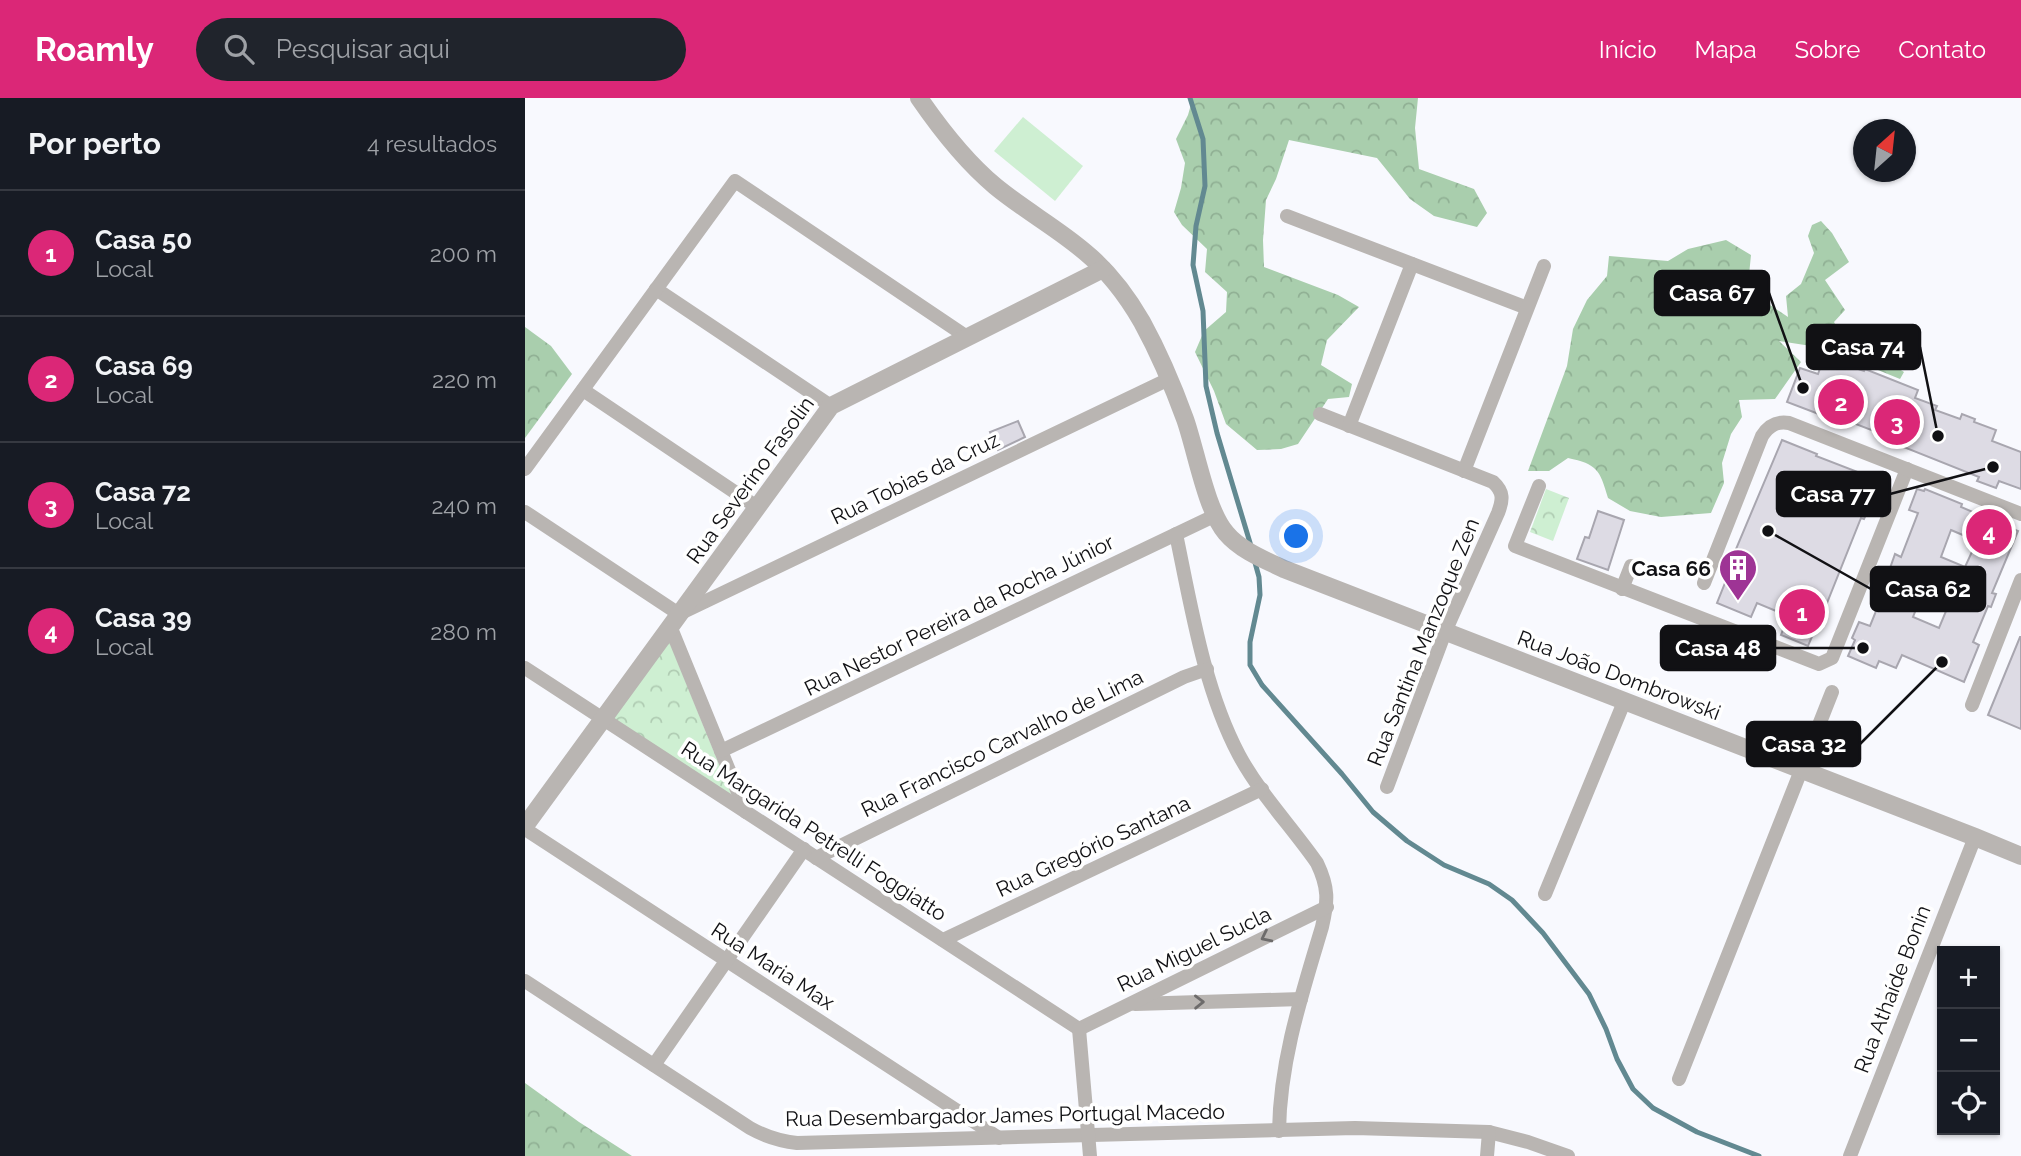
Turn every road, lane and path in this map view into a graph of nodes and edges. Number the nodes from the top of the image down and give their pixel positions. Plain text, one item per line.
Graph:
1 (919, 98) edge
2 (1287, 216) dead end
3 (1412, 264) junction
4 (1544, 266) dead end
5 (1103, 269) junction
6 (656, 289) junction
7 (1527, 308) junction
8 (967, 337) junction
9 (1170, 379) junction
10 (583, 390) junction
11 (831, 406) junction
12 (1320, 414) dead end
13 (1349, 426) junction
14 (525, 469) edge
15 (1907, 469) junction
16 (1464, 471) junction
17 (1539, 486) dead end
18 (757, 507) junction
19 (525, 512) edge
20 (2021, 513) edge
21 (1215, 516) junction
22 (1176, 534) junction
23 (1631, 566) dead end
24 (2021, 580) edge
25 (1704, 583) dead end
26 (1622, 589) junction
27 (675, 620) junction
28 (1445, 632) junction
29 (525, 668) edge
30 (1207, 668) junction
31 (1832, 692) dead end
32 (1624, 702) junction
33 (1972, 705) dead end
34 (603, 719) junction
35 (722, 751) junction
36 (1801, 770) junction
37 (1387, 787) dead end
38 (1262, 789) junction
39 (746, 812) junction
40 (525, 827) edge
41 (1975, 837) junction
42 (810, 853) junction
43 (2021, 856) edge
44 (1545, 894) dead end
45 (1327, 907) junction
46 (943, 940) junction
47 (727, 961) junction
48 (525, 981) edge
49 (1301, 999) junction
50 (1131, 1004) junction
51 (1079, 1029) junction
52 (654, 1065) junction
53 (1679, 1079) dead end
54 (1279, 1131) junction
55 (1489, 1132) junction
56 (1088, 1136) junction
57 (999, 1138) junction
58 (1090, 1156) edge
59 (1487, 1156) edge
60 (1569, 1156) edge
61 (1850, 1156) edge

1 - 5 street
2 - 3 street
3 - 7 street
3 - 13 street
4 - 7 street
5 - 8 street, Rua Severino Fasolin
5 - 9 street
6 - 8 street
6 - 10 street
6 - 11 street
7 - 16 street
8 - 11 street, Rua Severino Fasolin
9 - 21 street
9 - 27 street, Rua Tobias da Cruz
10 - 14 street
10 - 18 street
11 - 18 street, Rua Severino Fasolin
12 - 13 street
13 - 16 street
15 - 20 street
15 - 25 street
15 - 26 street
16 - 28 street, Rua Santina Manzoque Zen
17 - 26 street
18 - 27 street, Rua Severino Fasolin
19 - 27 street
21 - 22 street, Rua Nestor Pereira da Rocha Júnior
21 - 28 street, Rua João Dombrowski
22 - 30 street
22 - 35 street, Rua Nestor Pereira da Rocha Júnior
23 - 26 street
24 - 33 street
27 - 34 street, Rua Severino Fasolin
27 - 35 street
28 - 32 street, Rua João Dombrowski
28 - 37 street, Rua Santina Manzoque Zen
29 - 34 street, Rua Margarida Petrelli Foggiatto
30 - 38 street
30 - 42 street, Rua Francisco Carvalho de Lima
31 - 36 street
32 - 36 street, Rua João Dombrowski
32 - 44 street
34 - 39 street, Rua Margarida Petrelli Foggiatto
34 - 40 street, Rua Severino Fasolin
35 - 39 street
36 - 41 street, Rua João Dombrowski
36 - 53 street
38 - 45 street
38 - 46 street, Rua Gregório Santana
39 - 42 street, Rua Margarida Petrelli Foggiatto
40 - 47 street, Rua Maria Max
41 - 43 street, Rua João Dombrowski
41 - 61 street, Rua Athaíde Bonin
42 - 46 street, Rua Margarida Petrelli Foggiatto
42 - 47 street, Rua Francisco Carvalho de Lima
45 - 49 street
45 -> 50 street, Rua Miguel Sucla
46 - 51 street, Rua Margarida Petrelli Foggiatto
47 - 52 street, Rua Francisco Carvalho de Lima
47 - 57 street, Rua Maria Max
48 - 52 street, Rua Desembargador James Portugal Macedo
50 -> 49 street
49 - 54 street
50 - 51 street, Rua Miguel Sucla
51 - 56 street
52 - 57 street, Rua Desembargador James Portugal Macedo
54 - 55 street, Rua Desembargador James Portugal Macedo
54 - 56 street, Rua Desembargador James Portugal Macedo
55 - 59 street
55 - 60 street, Rua Desembargador James Portugal Macedo
56 - 57 street, Rua Desembargador James Portugal Macedo
56 - 58 street

